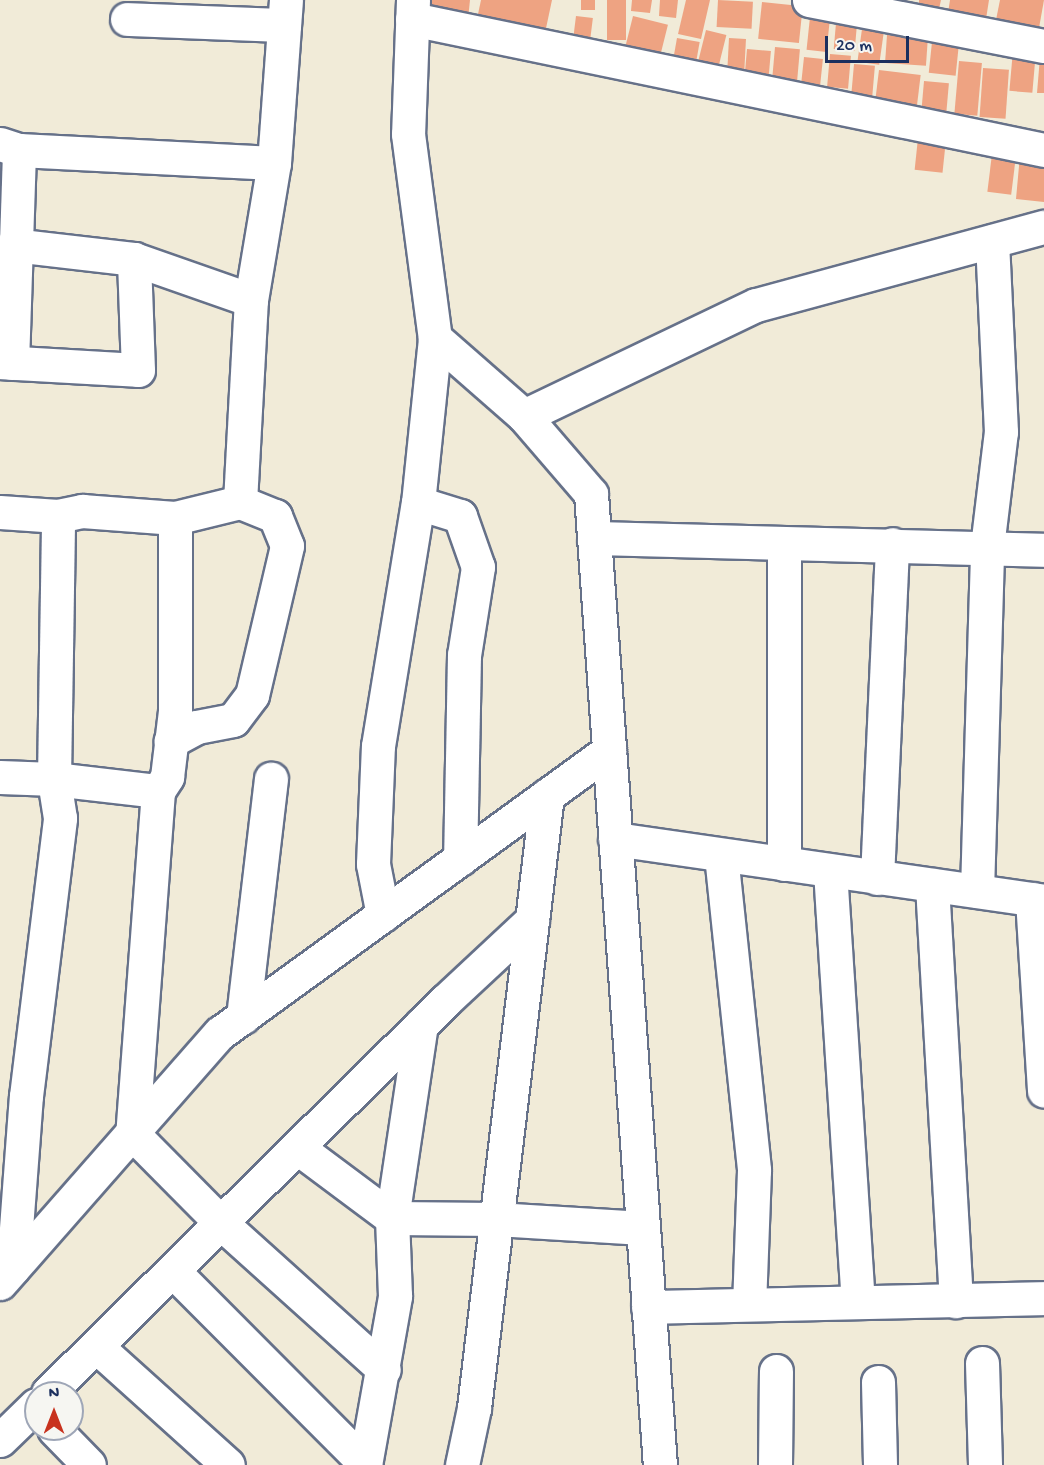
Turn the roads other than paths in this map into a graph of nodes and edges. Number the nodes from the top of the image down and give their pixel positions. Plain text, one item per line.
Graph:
1 (809, 0) edge
2 (413, 9) edge
3 (285, 13) edge
4 (127, 19) dead end
5 (1044, 46) edge
6 (10, 147) edge
7 (1044, 150) edge
8 (274, 163) junction
9 (1044, 227) edge
10 (992, 241) junction
11 (14, 245) junction
12 (134, 259) junction
13 (251, 300) junction
14 (435, 338) junction
15 (6, 362) edge
16 (524, 417) junction
17 (240, 502) junction
18 (418, 503) junction
19 (0, 512) edge
20 (58, 516) junction
21 (175, 518) junction
22 (594, 538) junction
23 (784, 544) junction
24 (892, 544) junction
25 (987, 547) junction
26 (1044, 550) edge
27 (171, 741) junction
28 (609, 750) junction
29 (0, 777) edge
30 (54, 779) junction
31 (271, 779) dead end
32 (158, 791) junction
33 (547, 795) junction
34 (615, 840) junction
35 (721, 855) junction
36 (460, 859) junction
37 (784, 864) junction
38 (830, 871) junction
39 (877, 878) junction
40 (932, 885) junction
41 (977, 891) junction
42 (1038, 900) edge
43 (383, 915) junction
44 (532, 920) junction
45 (243, 1017) junction
46 (421, 1024) junction
47 (1044, 1091) edge
48 (132, 1133) junction
49 (298, 1148) junction
50 (392, 1218) junction
51 (496, 1219) junction
52 (221, 1223) junction
53 (643, 1228) junction
54 (174, 1272) junction
55 (7, 1275) edge
56 (1044, 1298) edge
57 (858, 1301) junction
58 (956, 1301) junction
59 (749, 1304) junction
60 (648, 1307) junction
61 (97, 1347) junction
62 (982, 1363) dead end
63 (384, 1370) junction
64 (776, 1371) dead end
65 (66, 1381) edge
66 (879, 1382) dead end
67 (24, 1422) edge
68 (0, 1440) edge
69 (68, 1441) edge
70 (89, 1465) edge
71 (228, 1465) edge
72 (365, 1465) edge
73 (462, 1465) edge
74 (660, 1465) edge
75 (775, 1465) edge
76 (880, 1465) edge
77 (984, 1465) edge

1 - 5 street
2 - 7 street
2 - 14 street
3 - 4 street
3 - 8 street
6 - 8 street
6 - 11 street
8 - 13 street
9 - 10 street
10 - 16 street
10 - 25 street
11 - 12 street
11 - 15 street
12 - 13 street
12 - 15 street
13 - 17 street
14 - 16 street
14 - 18 street
16 - 22 street
17 - 21 street
17 - 27 street
18 - 36 street
18 - 43 street
19 - 20 street
20 - 21 street
20 - 30 street
21 - 27 street
22 - 23 street
22 - 28 street
23 - 24 street
23 - 37 street
24 - 25 street
24 - 39 street
25 - 26 street
25 - 41 street
27 - 32 street
28 - 33 street
28 - 34 street
29 - 30 street
30 - 32 street
30 - 55 street
31 - 45 street
32 - 48 street
33 - 36 street
33 - 44 street
34 - 35 street
34 - 53 street
35 - 37 street
35 - 59 street
36 - 43 street
37 - 38 street
38 - 39 street
38 - 57 street
39 - 40 street
40 - 41 street
40 - 58 street
41 - 42 street
42 - 47 street
43 - 45 street
44 - 46 street
44 - 51 street
45 - 48 street
46 - 49 street
46 - 50 street
48 - 52 street
48 - 55 street
49 - 50 street
49 - 52 street
50 - 51 street
50 - 63 street
51 - 53 street
51 - 73 street
52 - 54 street
52 - 63 street
53 - 60 street
54 - 61 street
54 - 72 street
56 - 58 street
57 - 58 street
57 - 59 street
59 - 60 street
60 - 74 street
61 - 65 street
61 - 71 street
62 - 77 street
63 - 72 street
64 - 75 street
66 - 76 street
67 - 68 street
69 - 70 street

